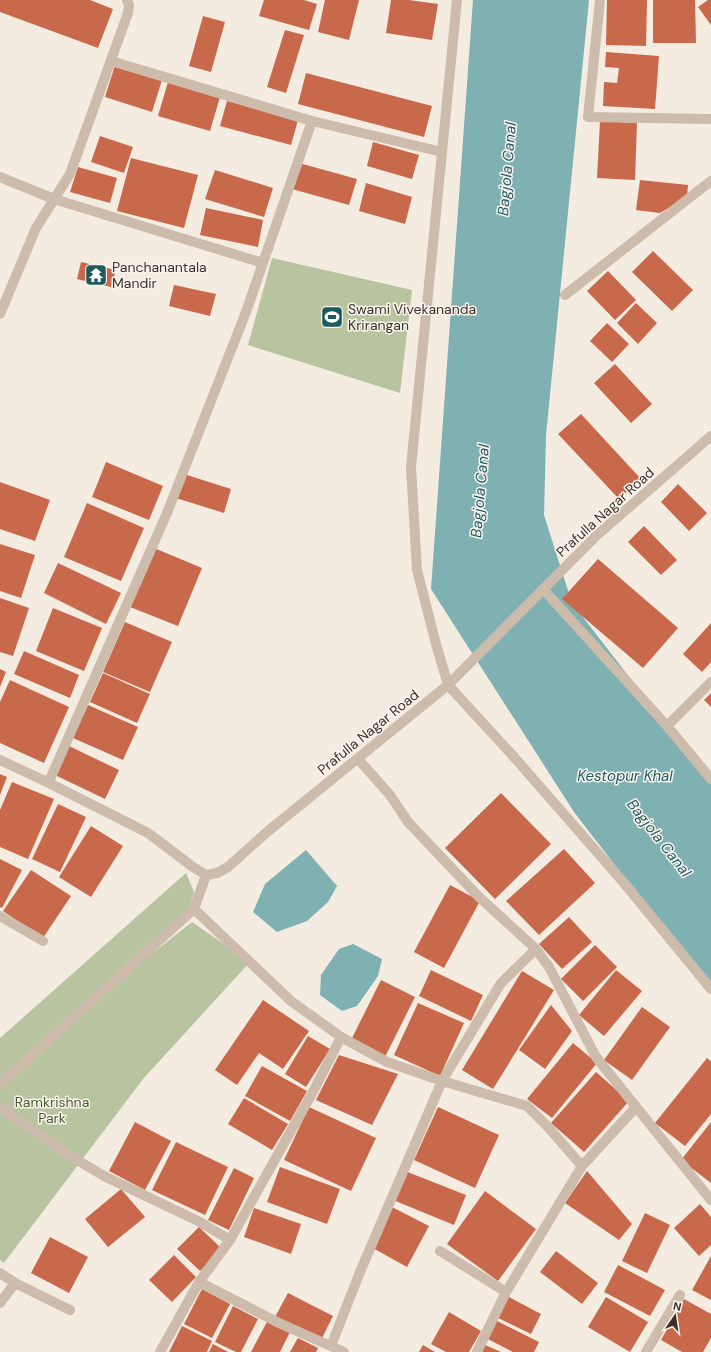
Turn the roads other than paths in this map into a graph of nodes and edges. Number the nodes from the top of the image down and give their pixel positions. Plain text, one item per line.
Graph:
1 (127, 0) edge
2 (457, 0) edge
3 (600, 0) edge
4 (111, 61) junction
5 (711, 119) edge
6 (312, 121) junction
7 (442, 152) junction
8 (0, 177) edge
9 (711, 181) edge
10 (54, 198) junction
11 (263, 263) junction
12 (565, 296) dead end
13 (0, 314) edge
14 (711, 436) edge
15 (543, 589) junction
16 (711, 682) edge
17 (448, 685) junction
18 (667, 726) junction
19 (358, 759) junction
20 (0, 760) edge
21 (711, 779) edge
22 (47, 782) junction
23 (206, 875) junction
24 (194, 909) junction
25 (0, 916) edge
26 (43, 941) dead end
27 (536, 949) junction
28 (711, 989) edge
29 (341, 1037) junction
30 (442, 1081) junction
31 (0, 1084) edge
32 (0, 1107) edge
33 (636, 1107) junction
34 (582, 1166) junction
35 (711, 1200) edge
36 (230, 1240) junction
37 (440, 1251) dead end
38 (0, 1273) edge
39 (199, 1282) junction
40 (15, 1283) junction
41 (506, 1292) junction
42 (680, 1295) dead end
43 (0, 1303) edge
44 (70, 1310) dead end
45 (331, 1346) junction
46 (160, 1352) edge
47 (344, 1352) edge
48 (477, 1352) edge
49 (646, 1352) edge

1 - 4 street
2 - 7 street
3 - 5 street
4 - 6 street
4 - 10 street
6 - 7 street
6 - 11 street
7 - 17 street
8 - 10 street
9 - 12 street
10 - 11 street
10 - 13 street
11 - 22 street
14 - 15 street, Prafulla Nagar Road
15 - 17 street, Prafulla Nagar Road
15 - 18 street
16 - 18 street
17 - 19 street, Prafulla Nagar Road
17 - 28 street
18 - 21 street
19 - 23 street, Prafulla Nagar Road
19 - 27 street
20 - 22 street
22 - 23 street
23 - 24 street
24 - 29 street
24 - 31 street
25 - 26 street
27 - 30 street
27 - 33 street
29 - 30 street
29 - 36 street
30 - 34 street
30 - 45 street
32 - 36 street
33 - 34 street
33 - 35 street
34 - 41 street
36 - 39 street
37 - 41 street
38 - 40 street
39 - 45 street
39 - 46 street
40 - 43 street
40 - 44 street
41 - 48 street
42 - 49 street
45 - 47 street

